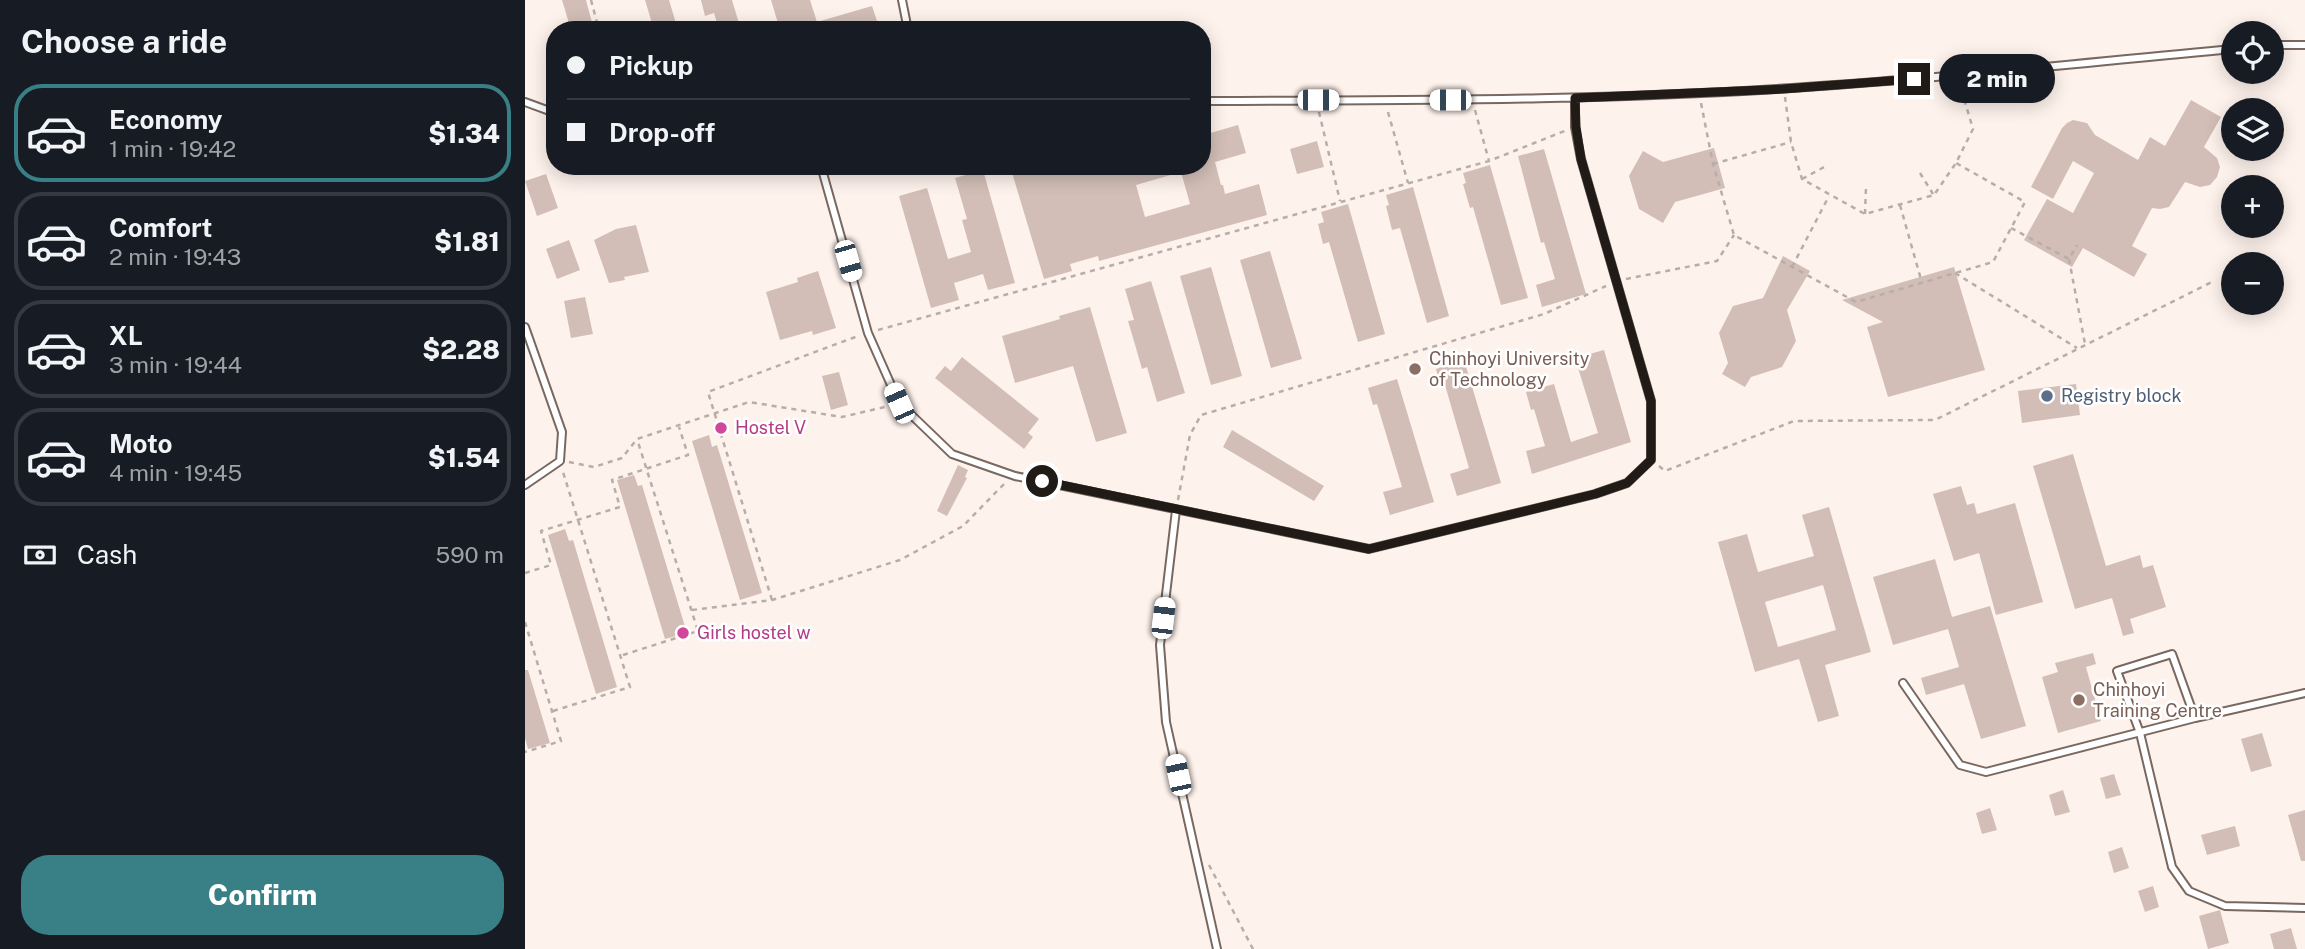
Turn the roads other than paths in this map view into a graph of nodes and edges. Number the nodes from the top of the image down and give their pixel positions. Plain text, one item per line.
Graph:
1 (902, 0) edge
2 (906, 21) edge
3 (2284, 46) edge
4 (2305, 46) edge
5 (2221, 50) edge
6 (1575, 98) junction
7 (1211, 101) edge
8 (525, 102) edge
9 (546, 110) edge
10 (823, 175) edge
11 (525, 327) edge
12 (525, 485) edge
13 (1176, 510) junction
14 (1903, 683) dead end
15 (2305, 693) edge
16 (2195, 718) junction
17 (2140, 733) junction
18 (2305, 908) edge
19 (1217, 949) edge

1 - 2 lane
3 - 4 lane
5 - 6 lane
6 - 7 lane
6 - 13 lane
8 - 9 lane
10 - 13 lane
11 - 12 lane
13 - 19 lane
14 - 17 lane
15 - 16 lane
16 - 17 lane
16 - 17 lane
17 - 18 lane

